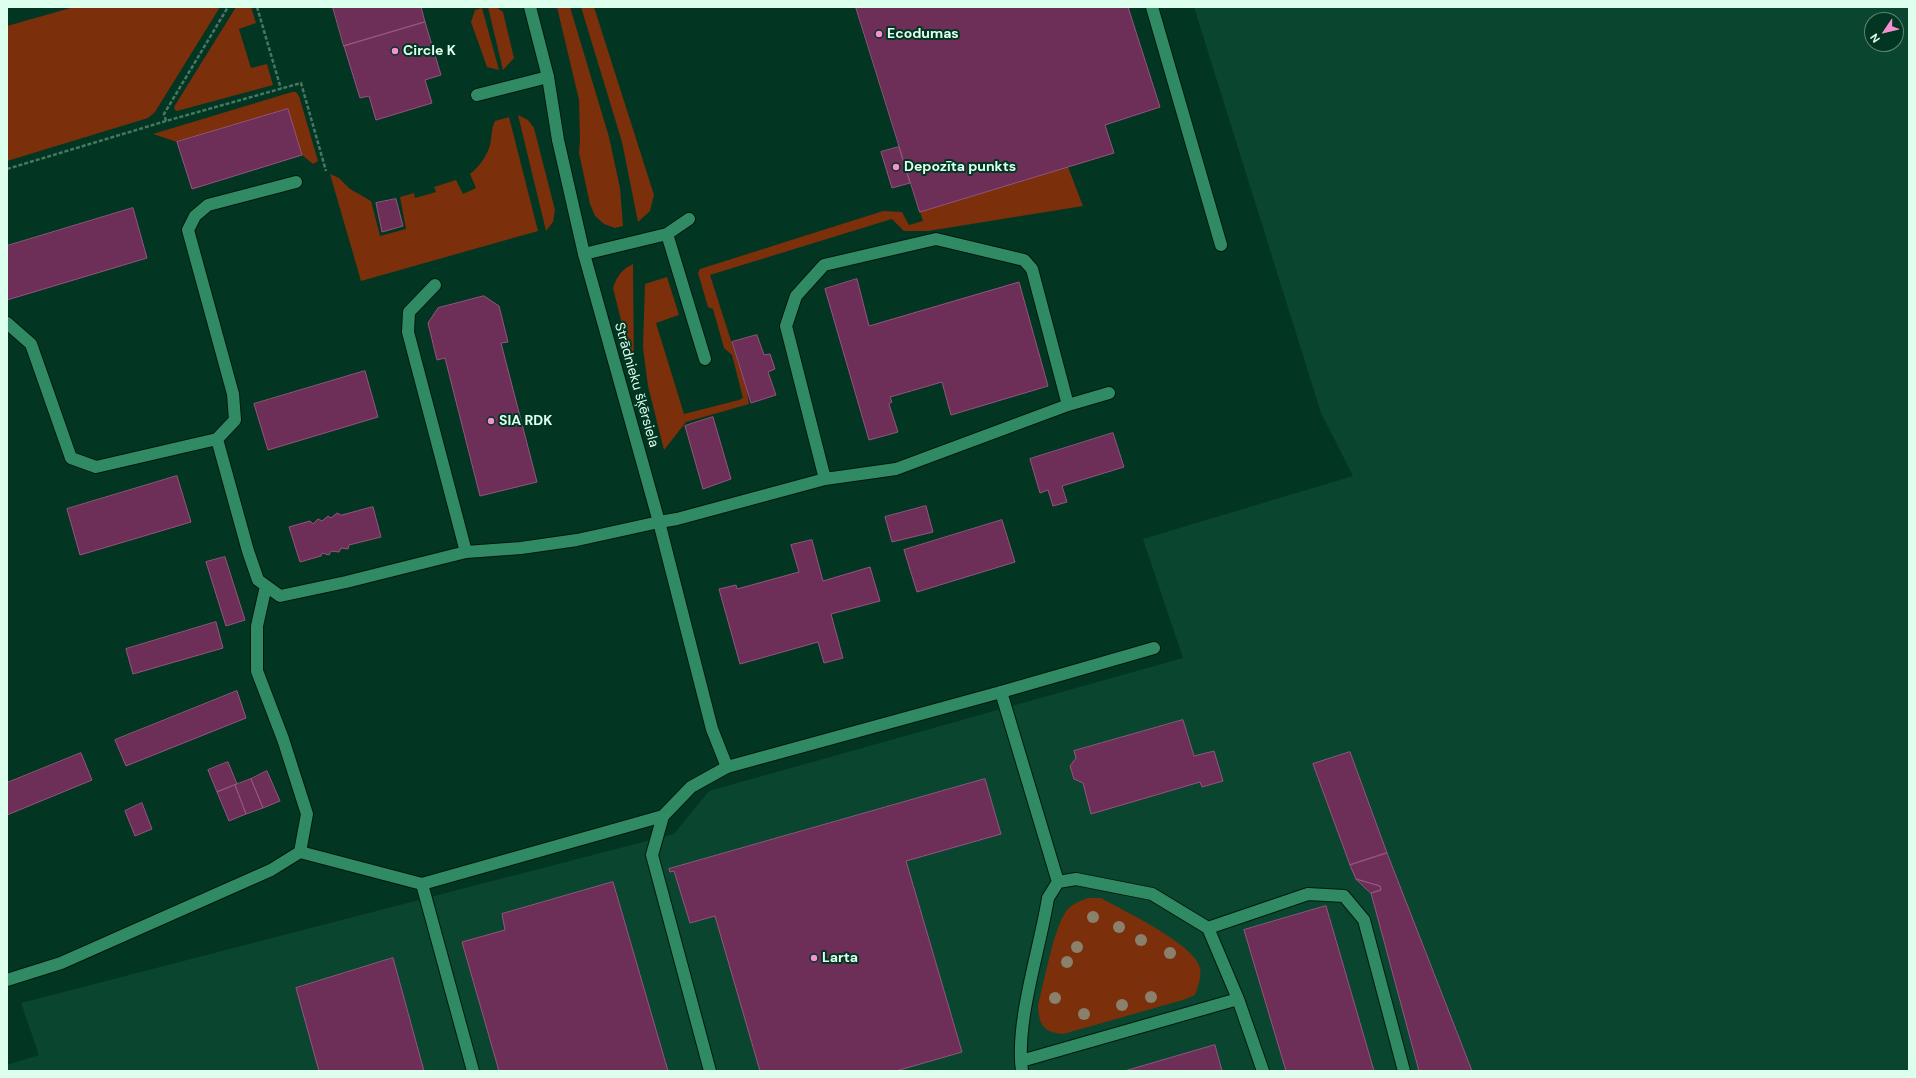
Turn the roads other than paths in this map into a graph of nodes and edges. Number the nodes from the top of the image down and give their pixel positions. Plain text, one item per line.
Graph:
1 (530, 7) edge
2 (1152, 7) edge
3 (548, 77) junction
4 (477, 95) dead end
5 (296, 182) dead end
6 (689, 219) dead end
7 (667, 234) junction
8 (1221, 245) dead end
9 (584, 254) junction
10 (435, 285) dead end
11 (7, 322) edge
12 (705, 359) dead end
13 (1109, 393) dead end
14 (1068, 405) junction
15 (217, 439) junction
16 (825, 479) junction
17 (659, 522) junction
18 (466, 552) junction
19 (266, 586) junction
20 (1154, 648) dead end
21 (1001, 692) junction
22 (727, 767) junction
23 (663, 816) junction
24 (300, 852) junction
25 (1058, 882) junction
26 (422, 884) junction
27 (1208, 928) junction
28 (7, 980) edge
29 (1238, 999) junction
30 (1022, 1066) edge
31 (473, 1071) edge
32 (710, 1071) edge
33 (1263, 1071) edge
34 (1404, 1071) edge

1 - 3 street, Strādnieku šķērsiela
2 - 8 street
3 - 4 street
3 - 9 street, Strādnieku šķērsiela
5 - 15 street
6 - 7 street
7 - 9 street
7 - 12 street
9 - 17 street, Strādnieku šķērsiela
10 - 18 street
11 - 15 street
13 - 14 street
14 - 16 street
14 - 16 street
15 - 19 street
16 - 17 street
17 - 18 street
17 - 22 street, Strādnieku šķērsiela
18 - 19 street
19 - 24 street
20 - 21 street
21 - 22 street
21 - 25 street
22 - 23 street
23 - 26 street
23 - 32 street
24 - 26 street
24 - 28 street
25 - 27 street
25 - 30 street
26 - 31 street
27 - 29 street
27 - 34 street
29 - 30 street
29 - 33 street

